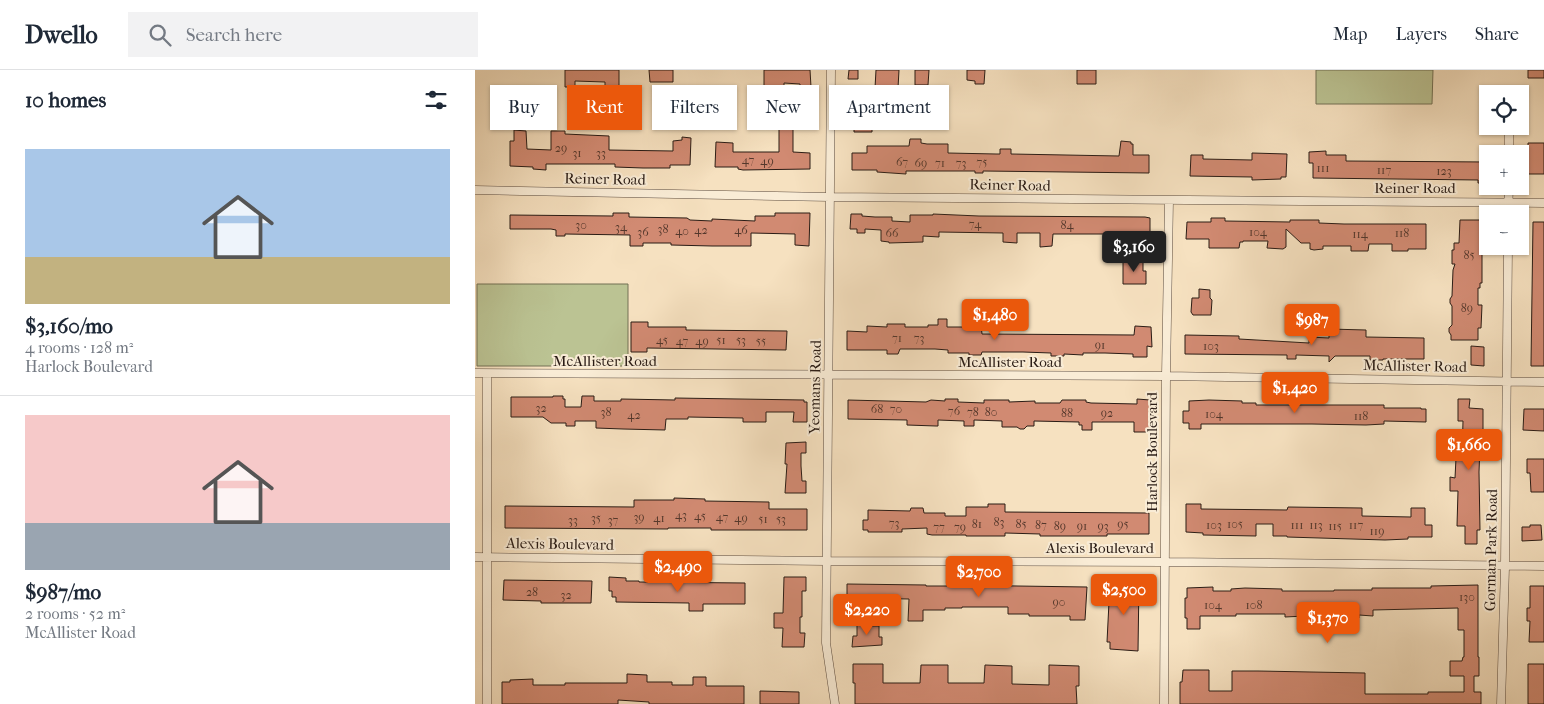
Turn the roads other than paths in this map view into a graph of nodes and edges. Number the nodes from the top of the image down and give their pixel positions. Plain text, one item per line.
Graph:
1 (831, 70) edge
2 (475, 190) edge
3 (1509, 195) edge
4 (830, 197) junction
5 (1169, 200) junction
6 (1509, 203) junction
7 (1544, 203) edge
8 (1508, 255) edge
9 (475, 373) edge
10 (487, 374) junction
11 (829, 376) junction
12 (1166, 376) junction
13 (1507, 381) junction
14 (1544, 382) edge
15 (475, 557) edge
16 (486, 557) junction
17 (826, 562) junction
18 (1166, 562) junction
19 (1544, 566) edge
20 (1505, 567) junction
21 (487, 704) edge
22 (835, 704) edge
23 (1164, 704) edge
24 (1501, 704) edge

1 - 4 street, Yeomans Road
2 - 4 street, Reiner Road
3 - 6 street
4 - 5 street, Reiner Road
4 - 11 street, Yeomans Road
5 - 6 street, Reiner Road
5 - 12 street, Harlock Boulevard
6 - 7 street, Reiner Road
8 - 13 street, Gorman Park Road
9 - 10 street, McAllister Road
10 - 11 street, McAllister Road
10 - 16 street
11 - 12 street, McAllister Road
11 - 17 street, Yeomans Road
12 - 13 street, McAllister Road
12 - 18 street, Harlock Boulevard
13 - 14 street, McAllister Road
13 - 20 street, Gorman Park Road
15 - 16 street, Alexis Boulevard
16 - 17 street, Alexis Boulevard
16 - 21 street
17 - 18 street, Alexis Boulevard
17 - 22 street, Yeomans Road
18 - 20 street, Alexis Boulevard
18 - 23 street, Harlock Boulevard
19 - 20 street, Alexis Boulevard
20 - 24 street, Gorman Park Road

